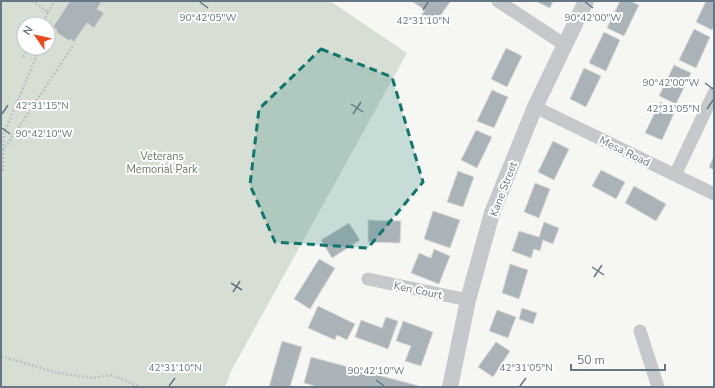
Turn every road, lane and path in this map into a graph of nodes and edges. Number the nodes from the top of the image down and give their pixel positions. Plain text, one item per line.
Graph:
1 (32, 1) edge
2 (55, 1) edge
3 (498, 1) edge
4 (586, 1) edge
5 (48, 12) junction
6 (46, 16) edge
7 (74, 44) dead end
8 (565, 45) junction
9 (37, 56) edge
10 (714, 93) edge
11 (535, 107) junction
12 (3, 150) junction
13 (3, 171) dead end
14 (675, 175) junction
15 (714, 194) edge
16 (368, 279) dead end
17 (468, 300) junction
18 (640, 331) dead end
19 (1, 356) edge
20 (141, 387) edge
21 (450, 387) edge
22 (658, 387) edge

1 - 5 path
2 - 5 path
3 - 8 street
4 - 8 street, Kane Street
5 - 6 path
7 - 12 path
8 - 11 street, Kane Street
9 - 12 path
10 - 14 street
11 - 14 street, Mesa Road
11 - 17 street, Kane Street
12 - 13 path
14 - 15 street, Mesa Road
16 - 17 street, Ken Court
17 - 21 street, Kane Street
18 - 22 street
19 - 20 path

